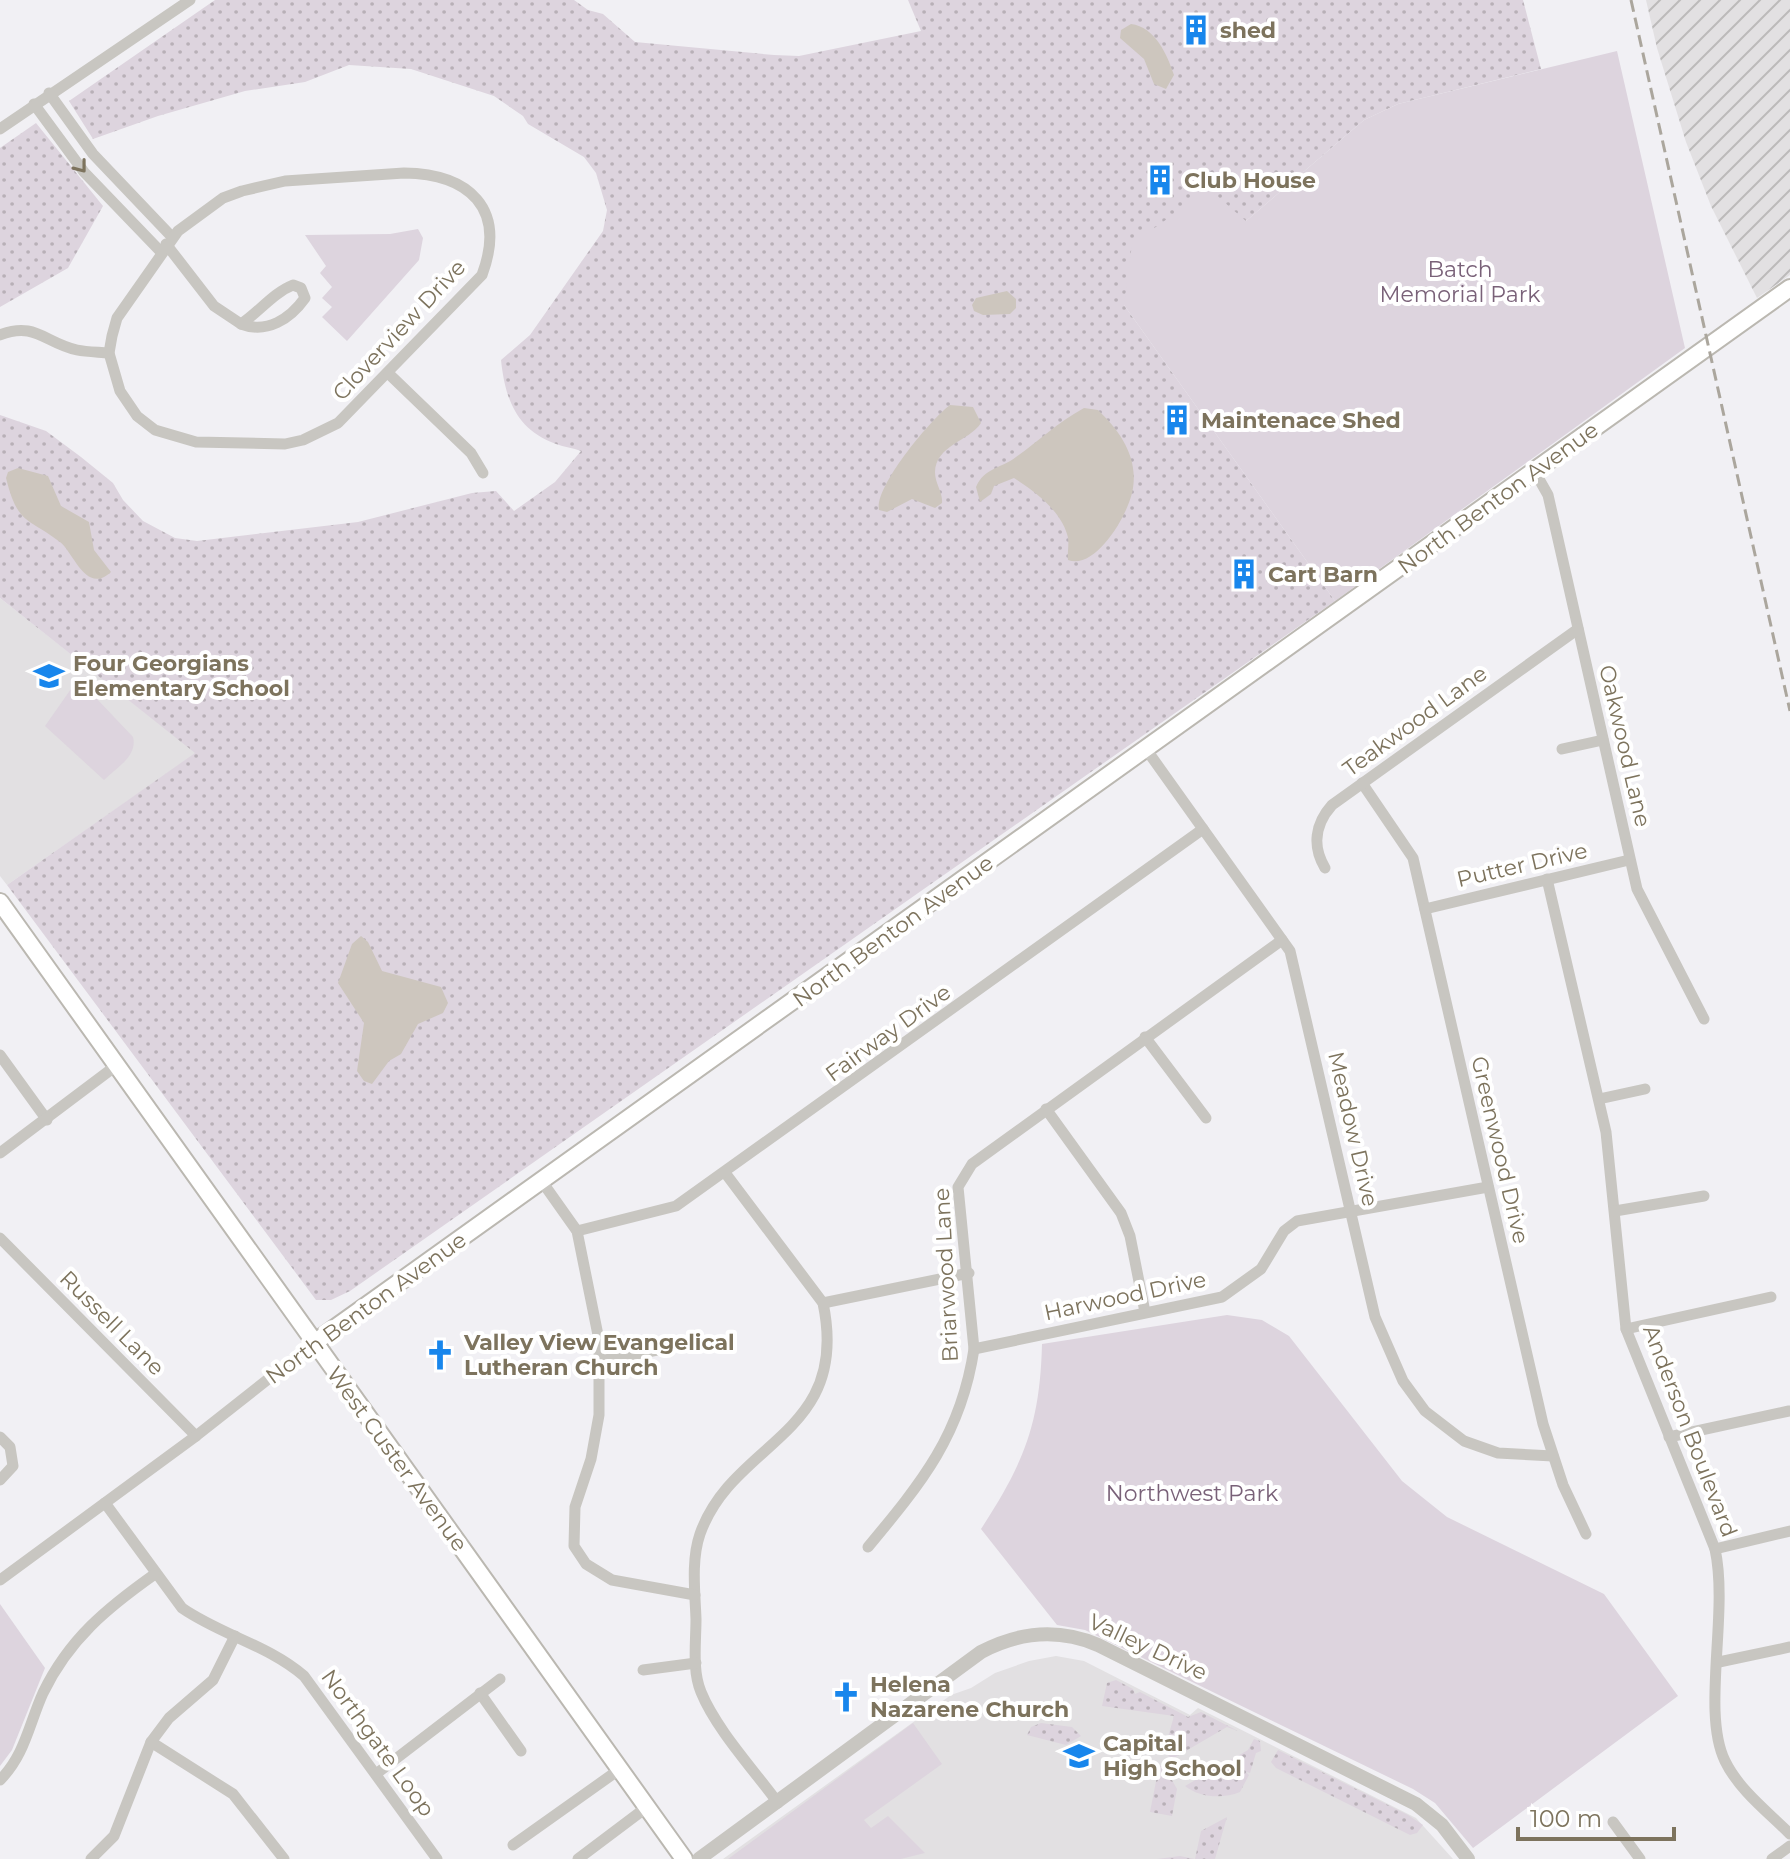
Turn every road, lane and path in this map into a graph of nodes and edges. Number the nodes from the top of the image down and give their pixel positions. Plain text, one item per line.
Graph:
1 (190, 0) edge
2 (49, 93) junction
3 (34, 104) junction
4 (1, 126) edge
5 (167, 245) junction
6 (1790, 288) edge
7 (241, 324) junction
8 (0, 335) edge
9 (109, 353) junction
10 (389, 374) junction
11 (1535, 472) junction
12 (483, 473) dead end
13 (1578, 629) junction
14 (1603, 740) junction
15 (1146, 749) junction
16 (1562, 749) dead end
17 (1362, 783) junction
18 (1203, 829) junction
19 (1629, 860) junction
20 (1325, 868) dead end
21 (1547, 879) junction
22 (0, 902) edge
23 (1425, 909) junction
24 (1282, 940) junction
25 (1704, 1019) dead end
26 (1145, 1037) junction
27 (0, 1055) edge
28 (117, 1065) junction
29 (1645, 1089) dead end
30 (1599, 1099) junction
31 (1046, 1109) junction
32 (1206, 1118) dead end
33 (47, 1120) junction
34 (0, 1153) edge
35 (726, 1174) junction
36 (543, 1183) junction
37 (1488, 1187) junction
38 (1704, 1196) dead end
39 (1351, 1210) junction
40 (1615, 1211) junction
41 (577, 1231) junction
42 (0, 1238) edge
43 (969, 1273) junction
44 (1771, 1297) dead end
45 (823, 1303) junction
46 (1145, 1312) junction
47 (1626, 1329) junction
48 (314, 1343) junction
49 (668, 1348) dead end
50 (974, 1349) junction
51 (600, 1361) junction
52 (1789, 1411) edge
53 (196, 1436) junction
54 (0, 1437) edge
55 (1669, 1437) junction
56 (1553, 1456) junction
57 (0, 1480) edge
58 (105, 1503) junction
59 (1790, 1531) edge
60 (1586, 1534) dead end
61 (868, 1547) dead end
62 (1715, 1549) junction
63 (155, 1574) junction
64 (0, 1580) edge
65 (695, 1595) junction
66 (235, 1636) junction
67 (1790, 1647) edge
68 (1719, 1662) junction
69 (696, 1663) junction
70 (643, 1670) dead end
71 (500, 1679) dead end
72 (480, 1693) junction
73 (151, 1742) junction
74 (521, 1751) dead end
75 (620, 1769) junction
76 (376, 1774) junction
77 (0, 1780) edge
78 (778, 1803) junction
79 (647, 1807) junction
80 (1613, 1822) dead end
81 (1790, 1834) edge
82 (513, 1845) dead end
83 (1790, 1846) edge
84 (91, 1859) edge
85 (284, 1859) edge
86 (437, 1859) edge
87 (578, 1859) edge
88 (684, 1859) edge
89 (699, 1859) edge
90 (1468, 1859) edge
91 (1640, 1859) edge
92 (1772, 1859) edge

1 - 2 street
2 - 3 street
2 - 5 street
3 - 4 street
3 -> 5 street
5 - 7 street
5 - 9 street, Cloverview Drive
5 - 10 street, Cloverview Drive
6 - 11 main road, North Benton Avenue
7 - 7 street
8 - 9 street
9 - 10 street, Cloverview Drive
10 - 12 street
11 - 13 street, Oakwood Lane
11 - 15 main road, North Benton Avenue
13 - 14 street, Oakwood Lane
13 - 17 street, Teakwood Lane
14 - 16 street
14 - 19 street, Oakwood Lane
15 - 18 street, Meadow Drive
15 - 36 main road, North Benton Avenue
17 - 20 street, Teakwood Lane
17 - 23 street, Greenwood Drive
18 - 24 street, Meadow Drive
18 - 35 street, Fairway Drive
19 - 21 street, Putter Drive
19 - 25 street, Oakwood Lane
21 - 23 street, Putter Drive
21 - 30 street, Anderson Boulevard
22 - 28 main road, West Custer Avenue
23 - 37 street, Greenwood Drive
24 - 26 street, Briarwood Lane
24 - 39 street, Meadow Drive
26 - 31 street, Briarwood Lane
26 - 32 street
27 - 33 street
28 - 33 street
28 - 48 main road, West Custer Avenue
29 - 30 street
30 - 40 street, Anderson Boulevard
31 - 43 street, Briarwood Lane
31 - 46 street
33 - 34 street
35 - 41 street, Fairway Drive
35 - 45 street
36 - 41 street
36 - 48 main road, North Benton Avenue
37 - 39 street, Harwood Drive
37 - 56 street, Greenwood Drive
38 - 40 street
39 - 46 street, Harwood Drive
39 - 56 street, Meadow Drive
40 - 47 street, Anderson Boulevard
41 - 51 street
42 - 53 street, Russell Lane
43 - 45 street
43 - 50 street, Briarwood Lane
44 - 47 street
45 - 65 street
46 - 50 street, Harwood Drive
47 - 55 street, Anderson Boulevard
48 - 53 street, North Benton Avenue
48 - 75 main road, West Custer Avenue
49 - 51 street
50 - 61 street, Briarwood Lane
51 - 65 street
52 - 55 street
53 - 58 street, North Benton Avenue
54 - 57 street
55 - 62 street, Anderson Boulevard
56 - 60 street, Greenwood Drive
58 - 63 street, Northgate Loop
58 - 64 street, North Benton Avenue
59 - 62 street
62 - 68 street, Anderson Boulevard
63 - 66 street, Northgate Loop
63 - 77 street
65 - 69 street
66 - 73 street
66 - 76 street, Northgate Loop
67 - 68 street
68 - 81 street, Anderson Boulevard
69 - 70 street
69 - 78 street
71 - 72 street
72 - 74 street
72 - 76 street
73 - 84 street
73 - 85 street
75 - 79 main road, West Custer Avenue
75 - 82 street
76 - 86 street, Northgate Loop
78 - 89 street, Valley Drive
78 - 90 street, Valley Drive
79 - 87 street
79 - 88 main road, West Custer Avenue
80 - 91 street
83 - 92 street

